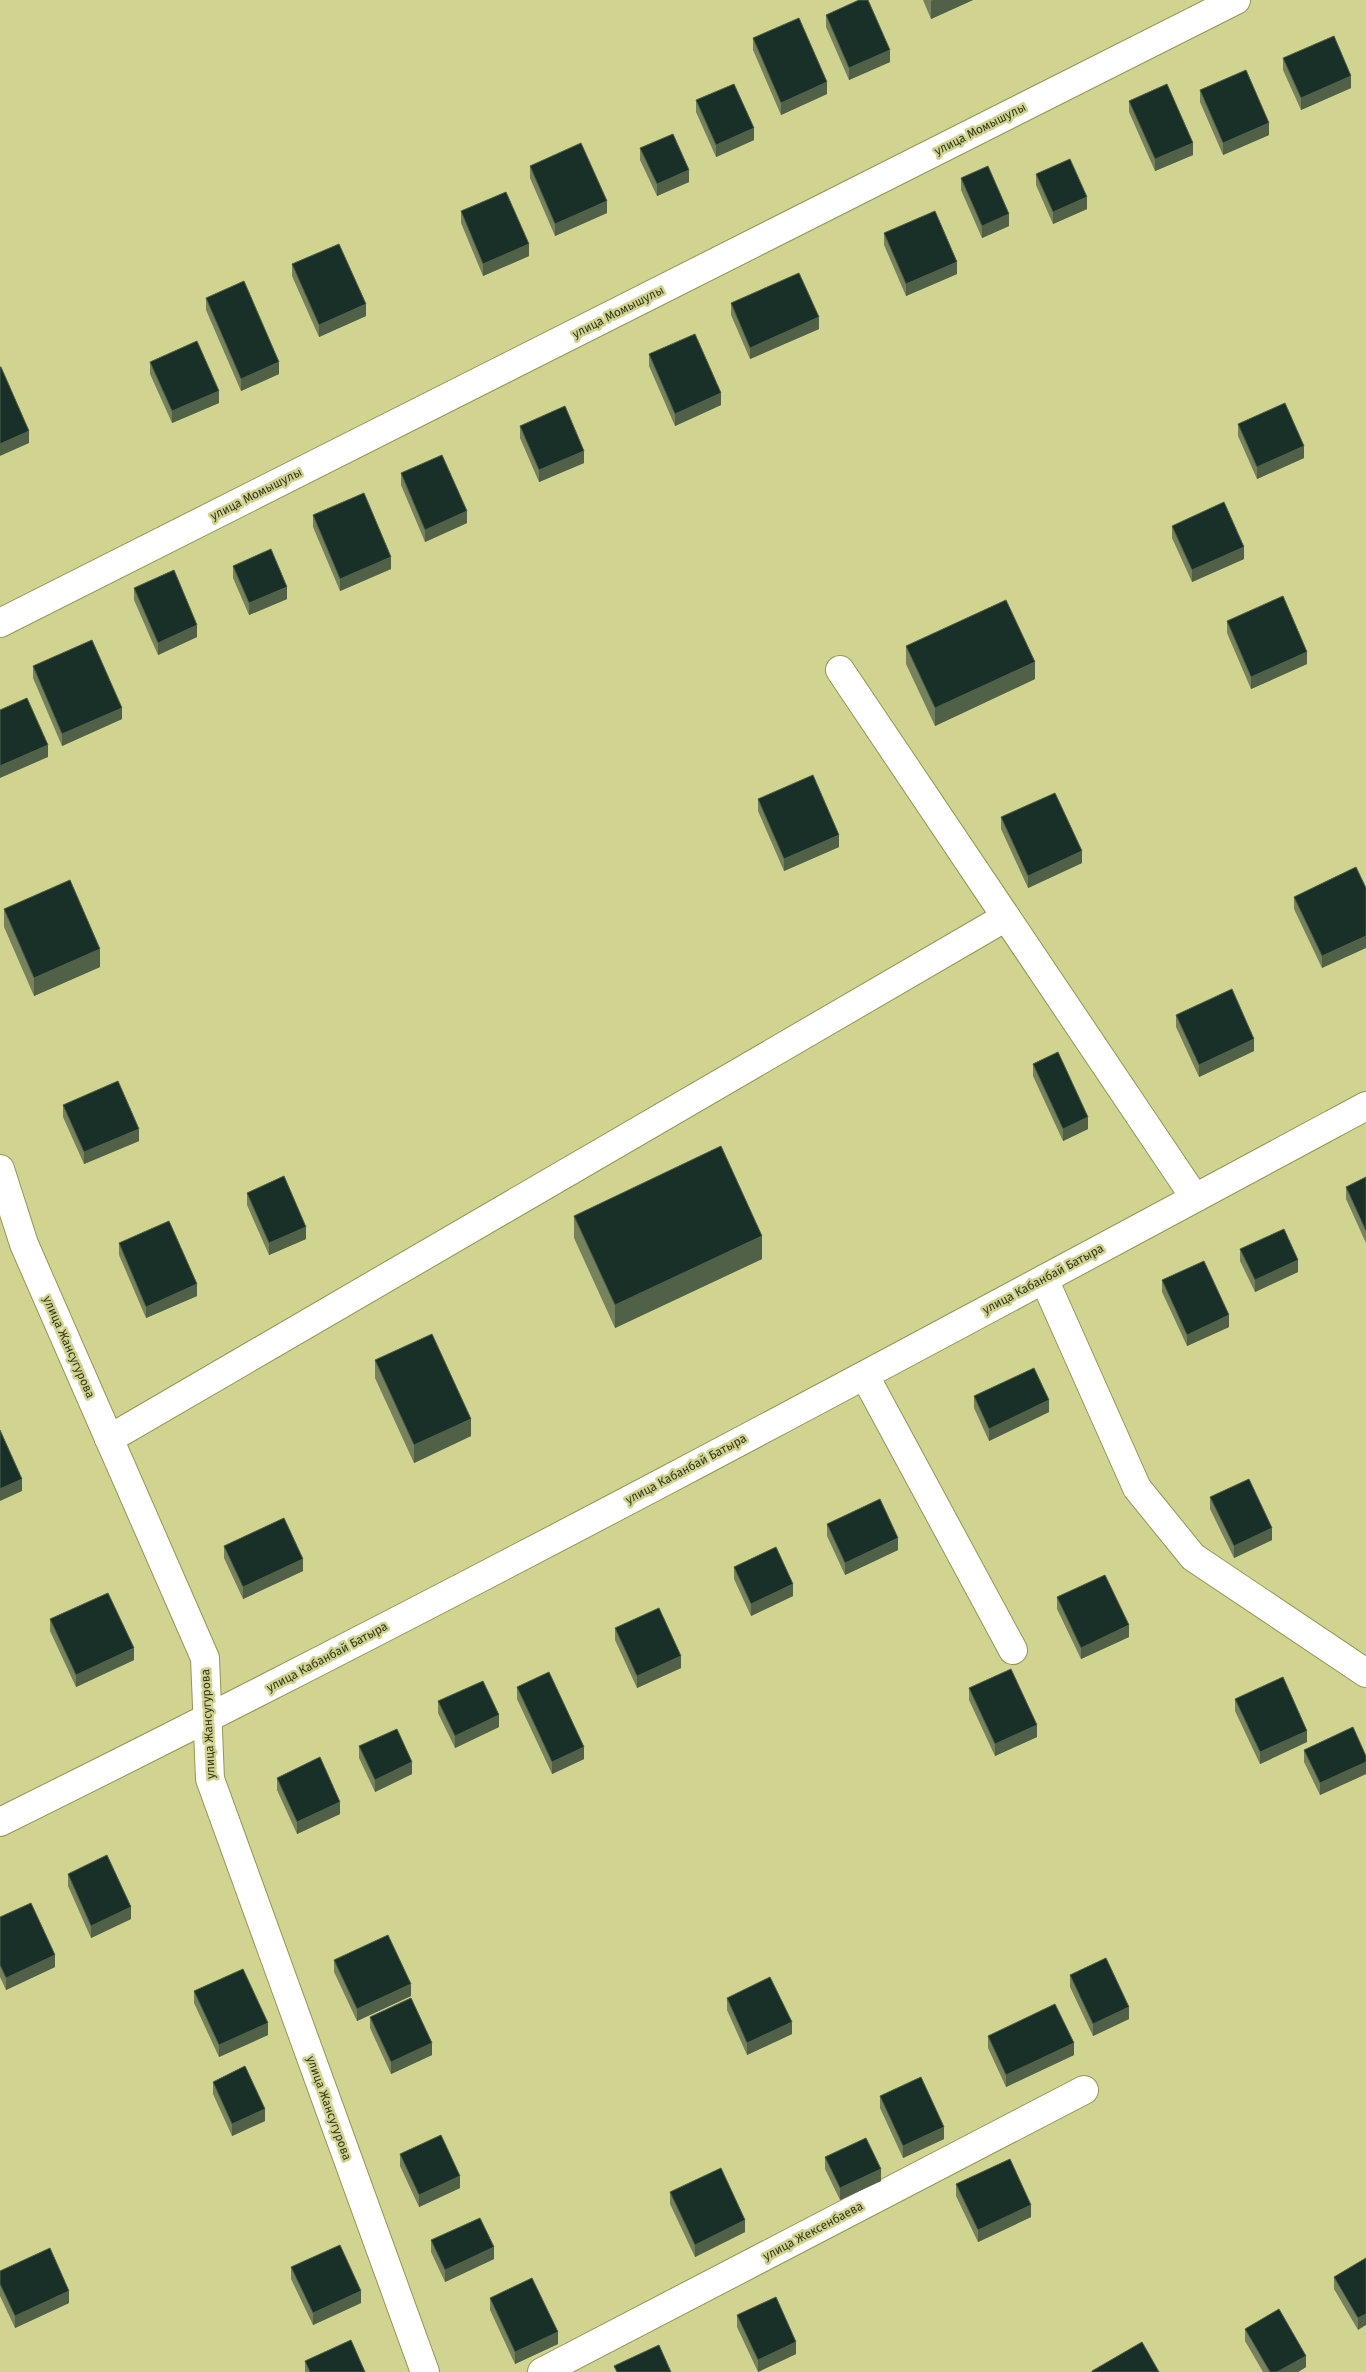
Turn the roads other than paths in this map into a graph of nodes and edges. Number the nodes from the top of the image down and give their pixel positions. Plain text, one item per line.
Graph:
1 (1236, 0) edge
2 (0, 623) edge
3 (840, 670) dead end
4 (1006, 917) junction
5 (1366, 1106) edge
6 (0, 1169) edge
7 (1195, 1198) junction
8 (1044, 1279) junction
9 (865, 1376) junction
10 (109, 1439) junction
11 (1013, 1650) dead end
12 (1366, 1673) edge
13 (208, 1720) junction
14 (0, 1822) edge
15 (1084, 2090) dead end
16 (425, 2372) edge
17 (542, 2372) edge

1 - 2 street, улица Момышулы
3 - 4 street
4 - 7 street
4 - 10 street
5 - 7 street, улица Кабанбай Батыра
6 - 10 street, улица Жансугурова
7 - 8 street, улица Кабанбай Батыра
8 - 9 street, улица Кабанбай Батыра
8 - 12 street
9 - 11 street
9 - 13 street, улица Кабанбай Батыра
10 - 13 street, улица Жансугурова
13 - 14 street, улица Кабанбай Батыра
13 - 16 street, улица Жансугурова
15 - 17 street, улица Жексенбаева

